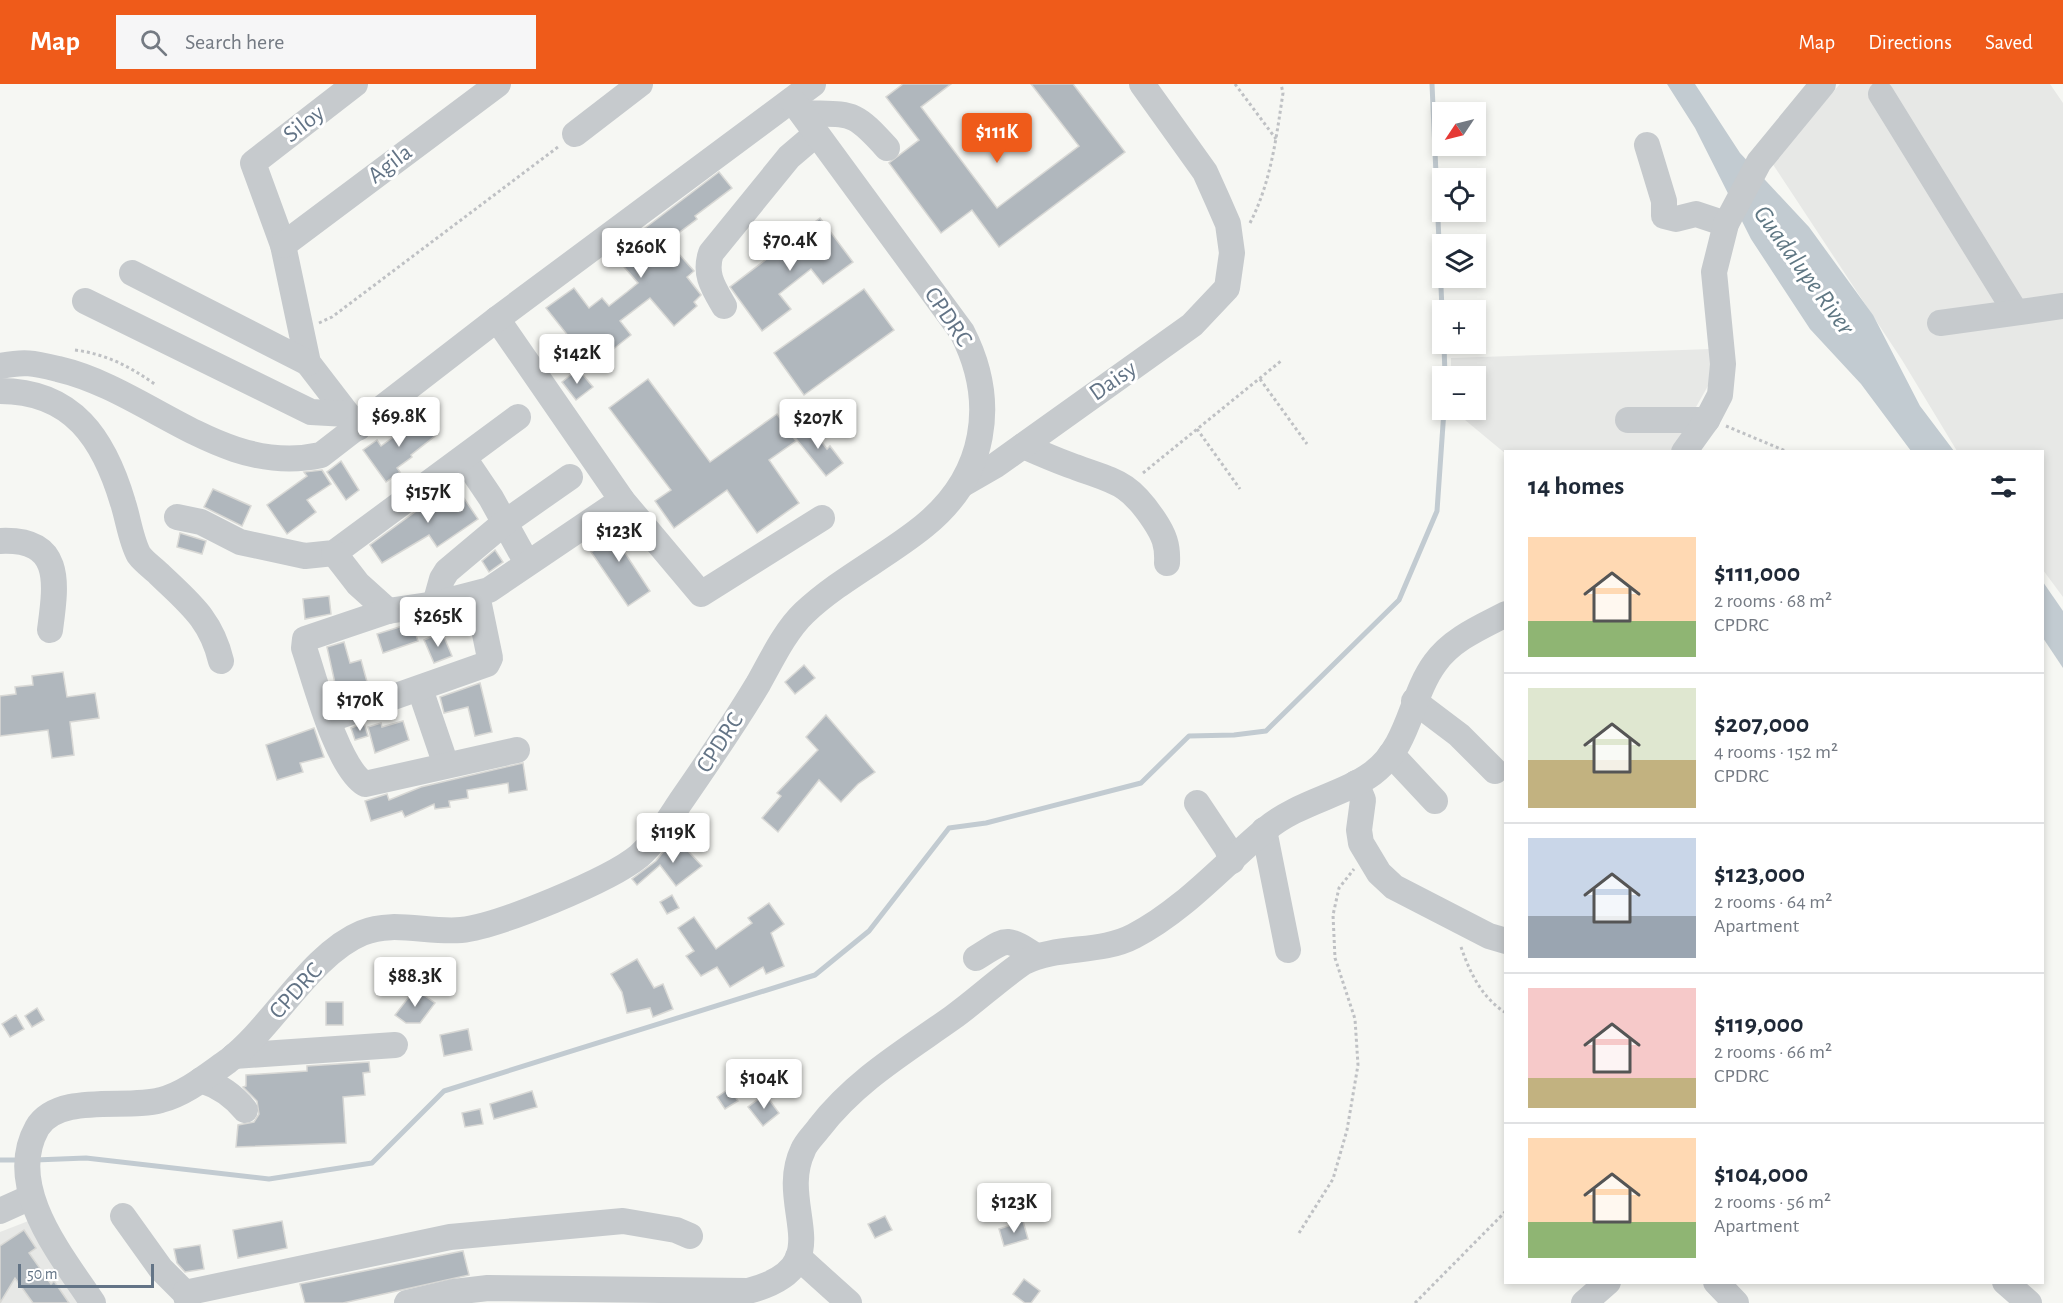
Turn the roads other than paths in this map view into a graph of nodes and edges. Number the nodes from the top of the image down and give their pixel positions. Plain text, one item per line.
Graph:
1 (355, 84) edge
2 (498, 84) edge
3 (640, 84) edge
4 (813, 84) edge
5 (1142, 84) edge
6 (1823, 84) edge
7 (1881, 94) dead end
8 (797, 107) junction
9 (575, 134) road end
10 (816, 134) junction
11 (1647, 145) dead end
12 (887, 147) dead end
13 (1728, 218) junction
14 (283, 245) junction
15 (132, 273) dead end
16 (86, 301) dead end
17 (724, 306) dead end
18 (2063, 306) edge
19 (2015, 311) junction
20 (497, 319) junction
21 (1940, 323) dead end
22 (308, 363) junction
23 (0, 366) edge
24 (0, 391) edge
25 (518, 417) dead end
26 (1628, 420) dead end
27 (1707, 420) junction
28 (353, 421) junction
29 (1023, 446) junction
30 (1685, 450) edge
31 (464, 458) junction
32 (570, 477) dead end
33 (963, 484) junction
34 (622, 500) junction
35 (177, 517) dead end
36 (822, 518) dead end
37 (503, 524) junction
38 (0, 541) edge
39 (334, 553) junction
40 (527, 563) junction
41 (1167, 563) dead end
42 (477, 595) junction
43 (435, 604) junction
44 (388, 611) junction
45 (1504, 615) edge
46 (50, 630) dead end
47 (221, 661) dead end
48 (420, 689) junction
49 (1414, 701) junction
50 (328, 720) junction
51 (517, 750) dead end
52 (1391, 754) junction
53 (446, 765) junction
54 (1495, 771) dead end
55 (1356, 783) junction
56 (1435, 801) dead end
57 (1197, 803) dead end
58 (1264, 830) junction
59 (1232, 861) junction
60 (1504, 940) edge
61 (1288, 950) dead end
62 (1036, 956) junction
63 (976, 958) dead end
64 (395, 1045) dead end
65 (234, 1056) junction
66 (201, 1080) junction
67 (245, 1110) dead end
68 (29, 1187) junction
69 (0, 1211) edge
70 (123, 1216) dead end
71 (690, 1236) dead end
72 (798, 1257) junction
73 (1606, 1284) edge
74 (1718, 1284) edge
75 (2007, 1284) edge
76 (186, 1298) edge
77 (93, 1303) edge
78 (407, 1303) edge
79 (849, 1303) edge
80 (1584, 1303) edge
81 (1736, 1303) edge
82 (2029, 1303) edge

1 - 14 street, Siloy
2 - 14 street, Agila
3 - 9 street
4 - 8 street
5 - 29 street, Daisy
6 - 13 street
7 - 19 street
8 - 10 street, CPDRC
8 - 12 street
8 - 20 street
10 - 17 street
10 - 33 street, CPDRC
11 - 13 street
13 - 27 street
14 - 22 street
15 - 22 street
16 - 28 street
18 - 19 street
19 - 21 street
20 - 28 street
20 - 34 street
22 - 28 street
23 - 28 street
24 - 47 street
25 - 31 street
26 - 27 street
27 - 30 street
29 - 33 street, Daisy
29 - 41 street
31 - 37 street
31 - 39 street
32 - 37 street
33 - 65 street, CPDRC
34 - 36 street
34 - 40 street
35 - 39 street
37 - 40 street
37 - 43 street
38 - 46 street
39 - 44 street
40 - 42 street
42 - 43 street
42 - 48 street
43 - 44 street
44 - 50 street
45 - 49 street
48 - 50 street
48 - 53 street
49 - 52 street
49 - 54 street
50 - 53 street
51 - 53 street
52 - 55 street
52 - 56 street
55 - 58 street
55 - 60 street
57 - 59 street
58 - 59 street
58 - 61 street
59 - 62 street
62 - 63 street
62 - 72 street
64 - 65 street
65 - 66 street, CPDRC
66 - 67 street
66 - 68 street, CPDRC
68 - 69 street
68 - 77 street
70 - 76 street
71 - 76 street
72 - 78 street
72 - 79 street
73 - 80 street
74 - 81 street
75 - 82 street

